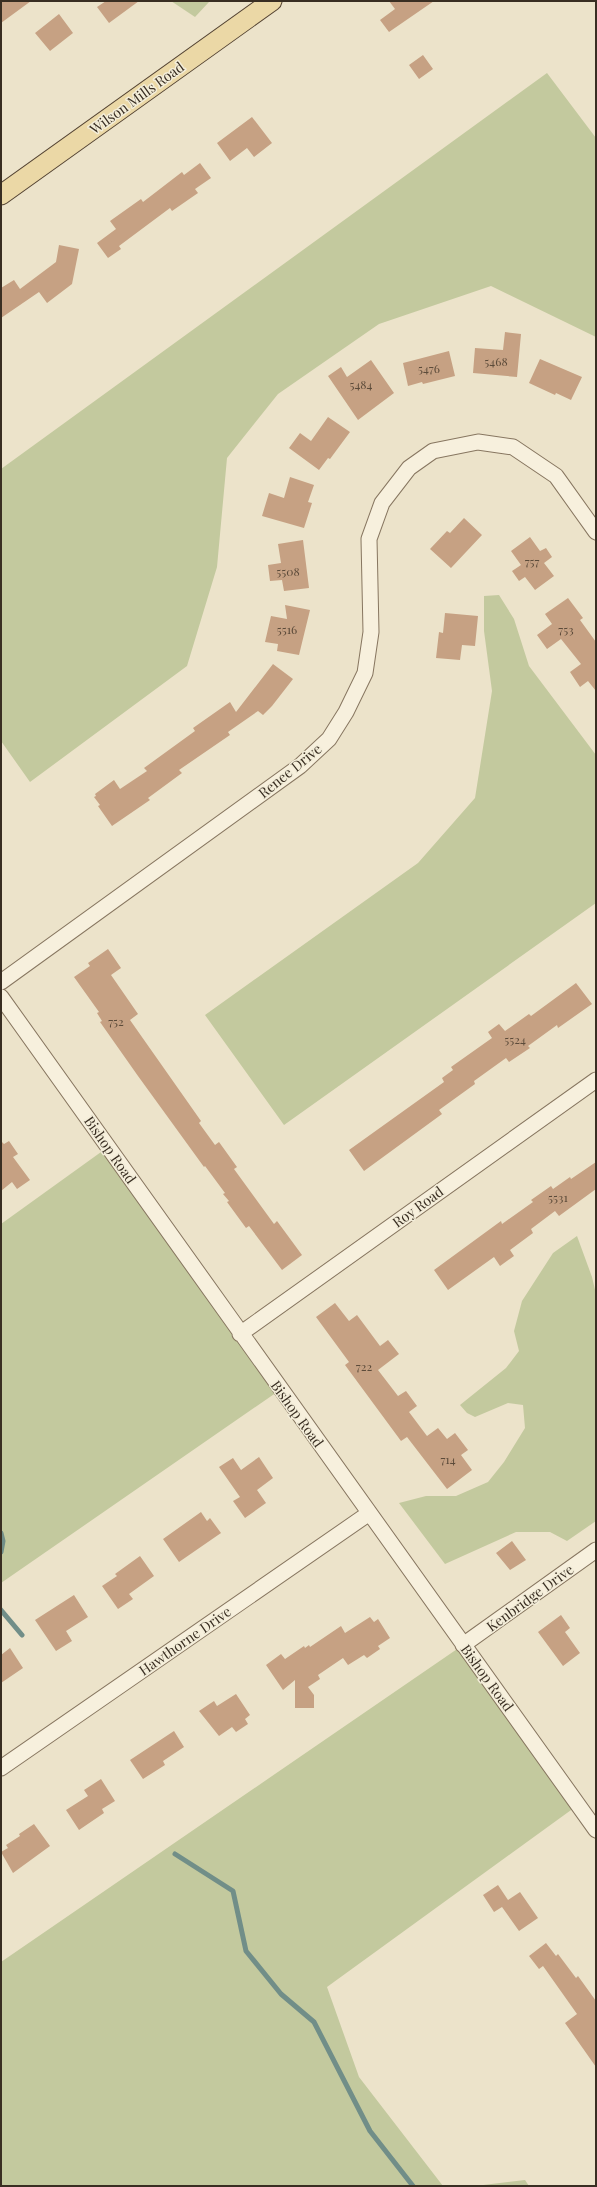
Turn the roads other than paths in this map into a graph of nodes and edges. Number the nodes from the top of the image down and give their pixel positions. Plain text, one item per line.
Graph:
1 (272, 1) edge
2 (1, 195) edge
3 (596, 532) edge
4 (1, 982) edge
5 (1, 997) edge
6 (596, 1080) edge
7 (240, 1334) junction
8 (368, 1514) junction
9 (596, 1550) edge
10 (463, 1645) junction
11 (1, 1768) edge
12 (596, 1830) edge

1 - 2 main road, Wilson Mills Road
3 - 4 street, Renee Drive
5 - 7 street, Bishop Road
6 - 7 street, Roy Road
7 - 8 street, Bishop Road
8 - 10 street, Bishop Road
8 - 11 street, Hawthorne Drive
9 - 10 street, Kenbridge Drive
10 - 12 street, Bishop Road

